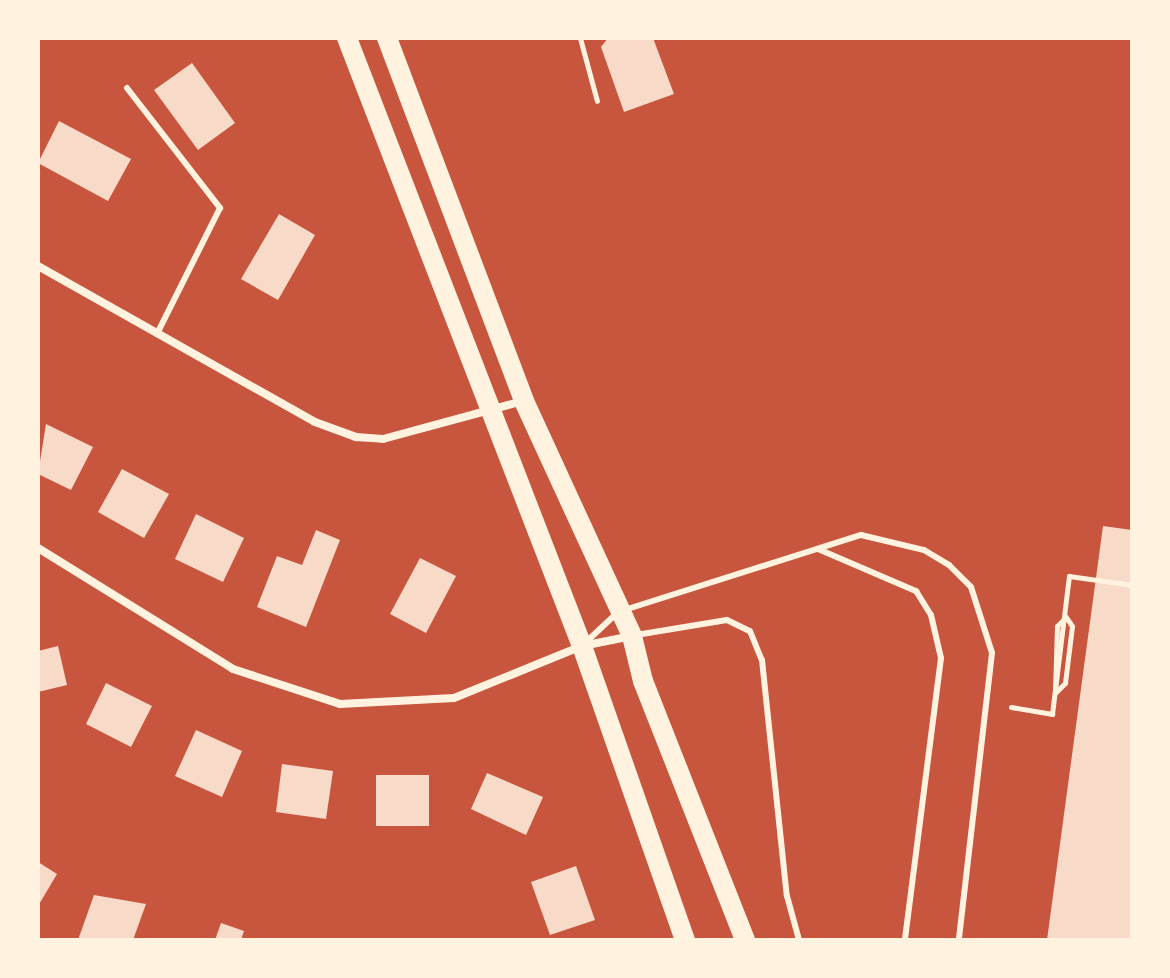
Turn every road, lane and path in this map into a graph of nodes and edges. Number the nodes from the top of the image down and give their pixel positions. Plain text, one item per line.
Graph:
1 (347, 38) edge
2 (387, 38) edge
3 (580, 38) edge
4 (127, 88) dead end
5 (597, 101) dead end
6 (38, 266) edge
7 (157, 334) junction
8 (524, 401) junction
9 (488, 410) junction
10 (38, 548) edge
11 (818, 549) junction
12 (1132, 585) edge
13 (618, 612) junction
14 (632, 636) junction
15 (582, 646) junction
16 (1011, 707) dead end
17 (685, 940) edge
18 (745, 940) edge
19 (799, 940) edge
20 (905, 940) edge
21 (959, 940) edge

1 - 9 main road
2 - 8 main road
3 - 5 path
4 - 7 lane
6 - 7 street
7 - 9 street
8 - 9 street
8 - 13 main road
9 - 15 main road
10 - 15 street
11 - 13 lane
11 - 20 lane
11 - 21 lane
12 - 16 path
13 - 14 main road
13 - 15 lane
14 - 15 street
14 - 18 main road
14 - 19 lane
15 - 17 main road

